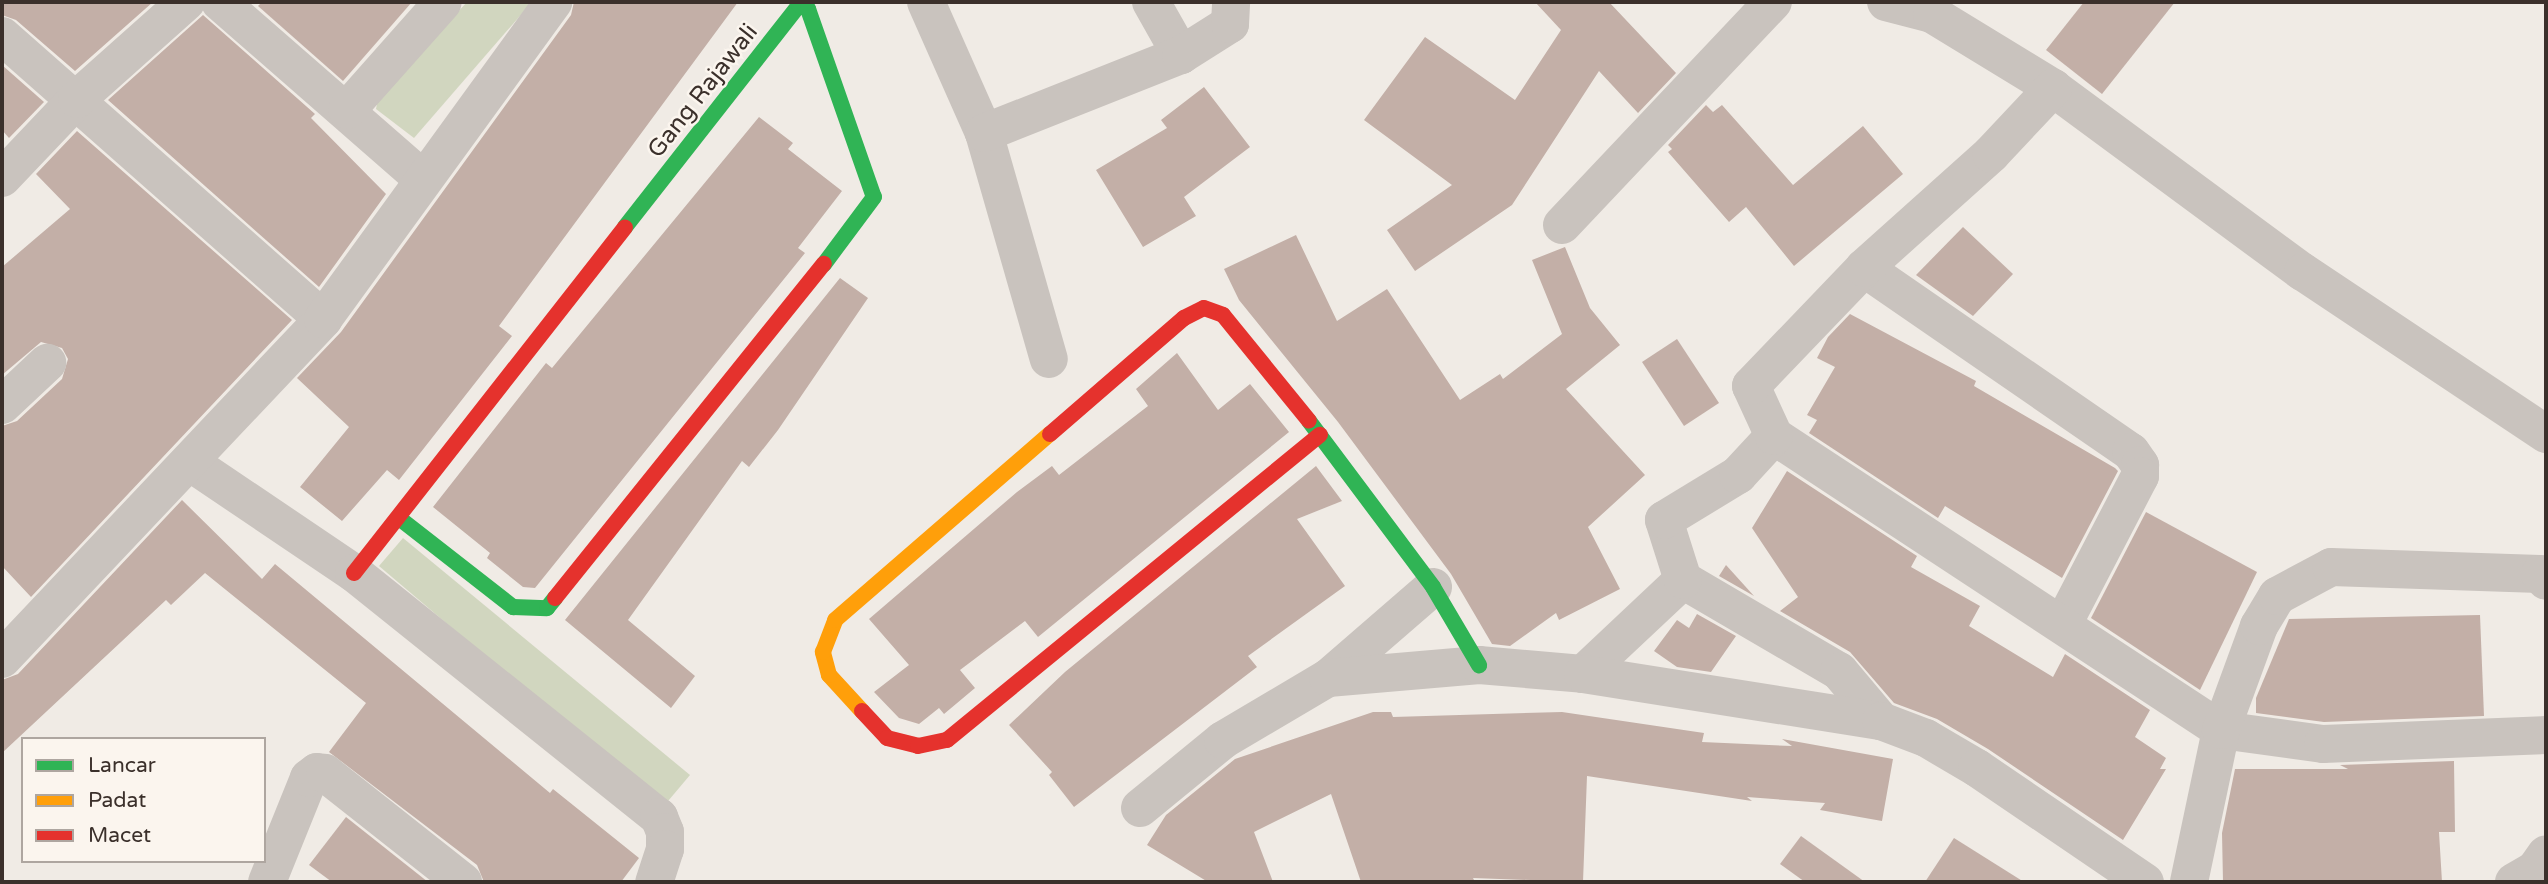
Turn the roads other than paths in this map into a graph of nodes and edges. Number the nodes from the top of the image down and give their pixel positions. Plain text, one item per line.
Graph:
1 (187, 2) edge
2 (220, 2) edge
3 (443, 2) edge
4 (553, 2) edge
5 (926, 2) edge
6 (1151, 2) edge
7 (1231, 2) edge
8 (1773, 2) edge
9 (1886, 2) edge
10 (1937, 8) edge
11 (2, 36) edge
12 (1181, 55) junction
13 (2053, 88) junction
14 (77, 99) junction
15 (347, 110) junction
16 (984, 133) junction
17 (2, 178) edge
18 (423, 179) junction
19 (1562, 225) dead end
20 (1864, 268) junction
21 (323, 319) junction
22 (1049, 359) dead end
23 (47, 363) dead end
24 (2, 405) edge
25 (2546, 434) edge
26 (1320, 435) junction
27 (1774, 436) junction
28 (200, 471) junction
29 (399, 518) junction
30 (354, 573) junction
31 (1683, 580) junction
32 (2546, 581) edge
33 (1433, 587) junction
34 (2063, 624) junction
35 (2, 659) edge
36 (1479, 666) junction
37 (1583, 674) junction
38 (1328, 678) junction
39 (1881, 721) junction
40 (2221, 730) junction
41 (2546, 735) edge
42 (1140, 808) dead end
43 (2546, 854) edge
44 (659, 866) edge
45 (267, 882) edge
46 (463, 882) edge
47 (2145, 882) edge
48 (2189, 882) edge
49 (2514, 882) edge

1 - 14 street
2 - 15 street
3 - 15 street
4 - 18 street
5 - 16 street
6 - 12 street
7 - 12 street
8 - 19 street
9 - 10 street
10 - 13 street
11 - 14 street
12 - 16 street
13 - 20 street
13 - 25 street
14 - 17 street
14 - 21 street
15 - 18 street
16 - 22 street
18 - 21 street
20 - 27 street
20 - 34 street
21 - 28 street
23 - 24 street
26 - 26 street
26 - 33 street
27 - 31 street
27 - 34 street
28 - 30 street
28 - 35 street
29 - 29 street, Gang Rajawali
29 - 30 street
30 - 44 street
31 - 37 street
31 - 39 street
32 - 40 street
33 - 36 street
33 - 38 street
34 - 40 street
36 - 37 street
36 - 38 street
37 - 39 street
38 - 42 street
39 - 47 street
40 - 41 street
40 - 48 street
43 - 49 street
45 - 46 street

